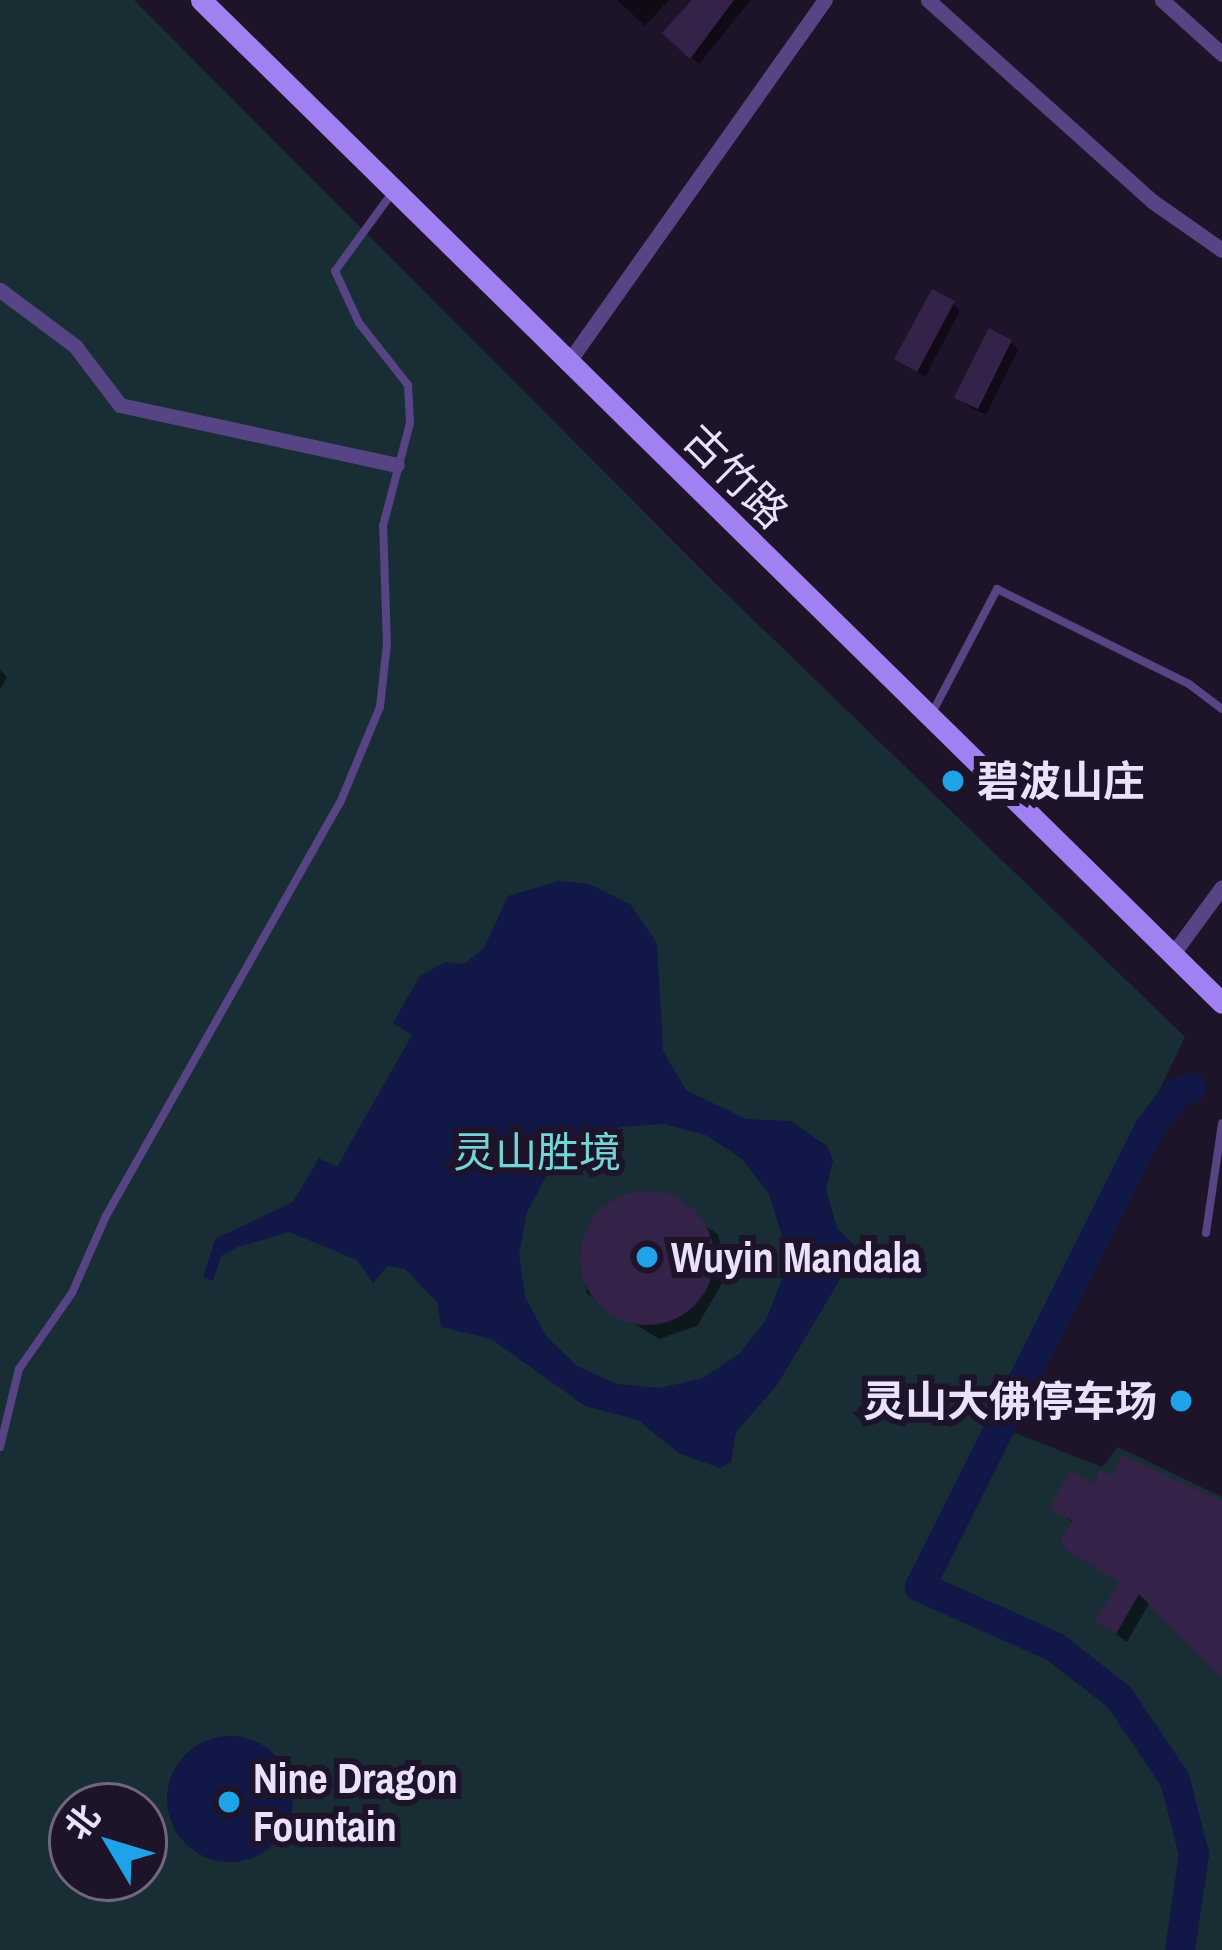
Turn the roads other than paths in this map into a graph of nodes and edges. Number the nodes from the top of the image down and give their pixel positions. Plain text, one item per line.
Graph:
1 (201, 0) edge
2 (825, 0) edge
3 (928, 0) edge
4 (1162, 0) edge
5 (1222, 54) edge
6 (393, 192) junction
7 (1222, 250) edge
8 (0, 290) edge
9 (567, 364) junction
10 (398, 465) junction
11 (1222, 709) edge
12 (928, 719) junction
13 (1222, 887) edge
14 (1172, 955) junction
15 (1222, 1003) edge
16 (1222, 1123) edge
17 (1206, 1234) dead end
18 (0, 1447) edge

1 - 6 main road, 古竹路
2 - 9 street
3 - 7 street
4 - 5 street
6 - 9 main road, 古竹路
6 - 10 lane
8 - 10 street
9 - 12 main road, 古竹路
10 - 18 lane
11 - 12 lane
12 - 14 main road, 古竹路
13 - 14 street
14 - 15 main road, 古竹路
16 - 17 lane

